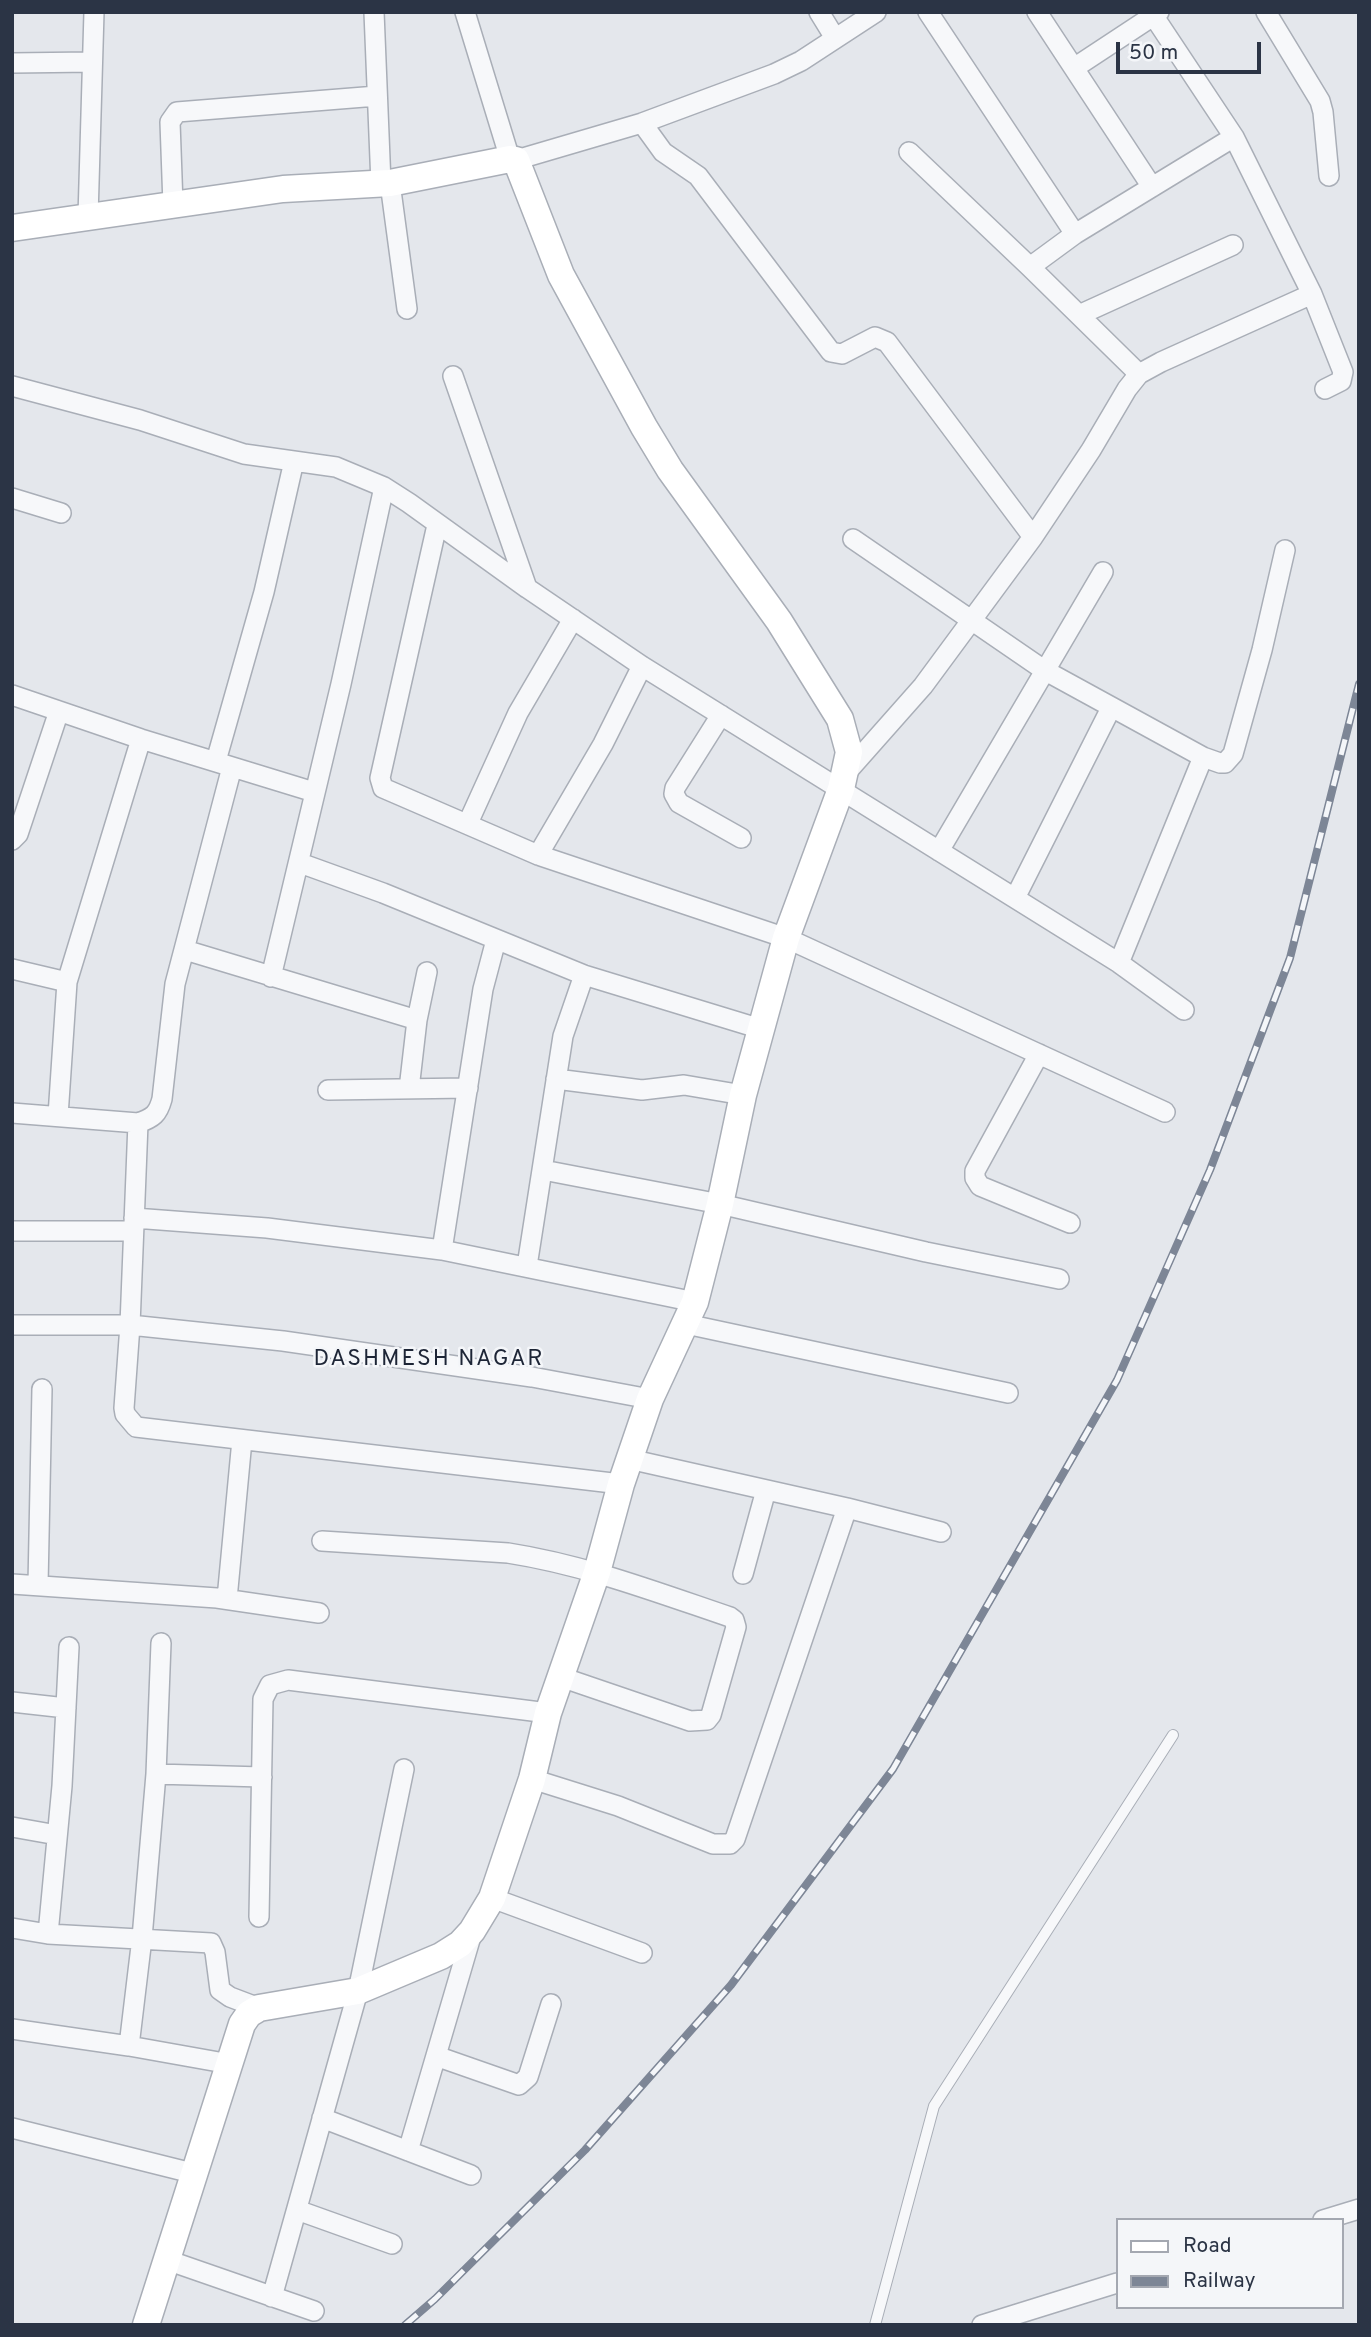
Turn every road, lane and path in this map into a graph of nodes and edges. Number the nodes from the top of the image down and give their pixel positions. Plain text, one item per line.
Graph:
1 (94, 12) edge
2 (374, 12) edge
3 (465, 12) edge
4 (819, 12) edge
5 (876, 12) edge
6 (928, 12) edge
7 (1037, 12) edge
8 (1266, 12) edge
9 (1155, 13) edge
10 (835, 38) junction
11 (92, 62) junction
12 (12, 63) edge
13 (1073, 68) junction
14 (377, 96) junction
15 (642, 122) junction
16 (1234, 136) junction
17 (909, 152) dead end
18 (513, 160) junction
19 (1329, 176) dead end
20 (386, 183) junction
21 (1152, 187) junction
22 (173, 205) junction
23 (88, 218) junction
24 (12, 228) edge
25 (1074, 234) junction
26 (1233, 244) dead end
27 (1030, 267) junction
28 (1312, 294) junction
29 (407, 309) dead end
30 (1079, 315) junction
31 (1139, 374) junction
32 (453, 376) dead end
33 (12, 386) edge
34 (1325, 389) dead end
35 (294, 461) junction
36 (383, 487) junction
37 (12, 498) edge
38 (61, 513) dead end
39 (438, 525) junction
40 (1033, 537) junction
41 (853, 539) dead end
42 (1284, 550) dead end
43 (1103, 572) dead end
44 (527, 588) junction
45 (573, 619) junction
46 (970, 620) junction
47 (642, 666) junction
48 (1044, 670) junction
49 (12, 695) edge
50 (1111, 708) junction
51 (59, 711) junction
52 (721, 715) junction
53 (141, 739) junction
54 (1203, 757) junction
55 (224, 764) junction
56 (844, 781) junction
57 (314, 792) junction
58 (468, 824) junction
59 (741, 838) dead end
60 (12, 841) edge
61 (939, 851) junction
62 (538, 855) junction
63 (300, 863) junction
64 (1015, 898) junction
65 (786, 938) junction
66 (496, 940) junction
67 (185, 950) junction
68 (1119, 962) junction
69 (12, 969) edge
70 (426, 972) dead end
71 (584, 975) junction
72 (271, 977) junction
73 (67, 982) junction
74 (1184, 1010) dead end
75 (417, 1020) junction
76 (761, 1029) junction
77 (1038, 1054) junction
78 (555, 1079) junction
79 (468, 1088) junction
80 (409, 1089) junction
81 (328, 1090) dead end
82 (743, 1095) junction
83 (1165, 1112) dead end
84 (12, 1113) edge
85 (58, 1116) junction
86 (138, 1123) junction
87 (542, 1170) junction
88 (720, 1204) junction
89 (1070, 1223) dead end
90 (134, 1225) junction
91 (12, 1231) edge
92 (442, 1250) junction
93 (527, 1266) junction
94 (1059, 1279) dead end
95 (691, 1313) junction
96 (12, 1325) edge
97 (130, 1325) junction
98 (42, 1389) dead end
99 (1008, 1393) dead end
100 (649, 1399) junction
101 (242, 1440) junction
102 (625, 1472) junction
103 (766, 1490) junction
104 (847, 1508) junction
105 (941, 1532) dead end
106 (322, 1541) dead end
107 (597, 1572) junction
108 (743, 1574) dead end
109 (12, 1584) edge
110 (38, 1585) junction
111 (227, 1599) junction
112 (319, 1614) dead end
113 (162, 1643) dead end
114 (69, 1647) dead end
115 (561, 1677) junction
116 (12, 1702) edge
117 (66, 1708) junction
118 (548, 1713) junction
119 (1173, 1735) dead end
120 (404, 1769) dead end
121 (156, 1774) junction
122 (262, 1777) junction
123 (532, 1779) junction
124 (12, 1827) edge
125 (57, 1835) junction
126 (492, 1898) junction
127 (259, 1917) dead end
128 (12, 1928) edge
129 (472, 1931) junction
130 (48, 1934) junction
131 (142, 1938) junction
132 (642, 1953) dead end
133 (358, 1991) junction
134 (551, 2004) dead end
135 (259, 2008) junction
136 (12, 2029) edge
137 (129, 2046) junction
138 (436, 2056) junction
139 (230, 2064) junction
140 (322, 2118) junction
141 (12, 2128) edge
142 (408, 2151) junction
143 (196, 2174) junction
144 (471, 2175) dead end
145 (1359, 2209) edge
146 (297, 2210) junction
147 (1330, 2218) edge
148 (392, 2244) dead end
149 (167, 2260) junction
150 (1116, 2283) edge
151 (272, 2297) junction
152 (314, 2311) dead end
153 (146, 2325) edge
154 (874, 2325) edge
155 (982, 2325) edge

1 - 11 street
2 - 14 street
3 - 18 street
4 - 10 street
5 - 10 street
6 - 25 street
7 - 13 street
8 - 19 street
9 - 13 street
9 - 16 street
10 - 15 street
11 - 12 street
11 - 23 street
13 - 21 street
14 - 20 street
14 - 22 street
15 - 18 street
15 - 40 street
16 - 21 street
16 - 28 street
17 - 27 street
18 - 20 street
18 - 56 street
20 - 22 street
20 - 29 street
21 - 25 street
22 - 23 street
23 - 24 street
25 - 27 street
26 - 30 street
27 - 30 street
28 - 31 street
28 - 34 street
30 - 31 street
31 - 40 street
32 - 44 street
33 - 35 street
35 - 36 street
35 - 55 street
36 - 39 street
36 - 57 street
37 - 38 street
39 - 44 street
39 - 58 street
40 - 46 street
41 - 46 street
42 - 54 street
43 - 48 street
44 - 45 street
45 - 47 street
45 - 58 street
46 - 48 street
46 - 56 street
47 - 52 street
47 - 62 street
48 - 50 street
48 - 61 street
49 - 51 street
50 - 54 street
50 - 64 street
51 - 53 street
51 - 60 street
52 - 56 street
52 - 59 street
53 - 55 street
53 - 73 street
54 - 68 street
55 - 57 street
55 - 67 street
56 - 61 street
56 - 65 street
57 - 63 street
58 - 62 street
61 - 64 street
62 - 65 street
63 - 66 street
63 - 72 street
64 - 68 street
65 - 76 street
65 - 77 street
66 - 71 street
66 - 79 street
67 - 72 street
67 - 86 street
68 - 74 street
69 - 73 street
70 - 75 street
71 - 76 street
71 - 78 street
72 - 75 street
73 - 85 street
75 - 80 street
76 - 82 street
77 - 83 street
77 - 89 street
78 - 82 street
78 - 87 street
79 - 80 street
79 - 92 street
80 - 81 street
82 - 88 street
84 - 85 street
85 - 86 street
86 - 90 street
87 - 88 street
87 - 93 street
88 - 94 street
88 - 95 street
90 - 91 street
90 - 92 street
90 - 97 street
92 - 93 street
93 - 95 street
95 - 99 street
95 - 100 street
96 - 97 street
97 - 100 street
97 - 101 street
98 - 110 street
100 - 102 street
101 - 102 street
101 - 111 street
102 - 103 street
102 - 107 street
103 - 104 street
103 - 108 street
104 - 105 street
104 - 123 street
106 - 107 street
107 - 115 street
107 - 115 street
109 - 110 street
110 - 111 street
111 - 112 street
113 - 121 street
114 - 117 street
115 - 118 street
116 - 117 street
117 - 125 street
118 - 122 street
118 - 123 street
119 - 154 lane
120 - 133 street
121 - 122 street
121 - 131 street
122 - 127 street
123 - 126 street
124 - 125 street
125 - 130 street
126 - 129 street
126 - 132 street
128 - 130 street
129 - 133 street
129 - 138 street
130 - 131 street
131 - 135 street
131 - 137 street
133 - 135 street
133 - 140 street
134 - 138 street
135 - 139 street
136 - 137 street
137 - 139 street
138 - 142 street
139 - 143 street
140 - 142 street
140 - 146 street
141 - 143 street
142 - 144 street
143 - 149 street
145 - 147 street
146 - 148 street
146 - 151 street
149 - 151 street
149 - 153 street
150 - 155 street
151 - 152 street

